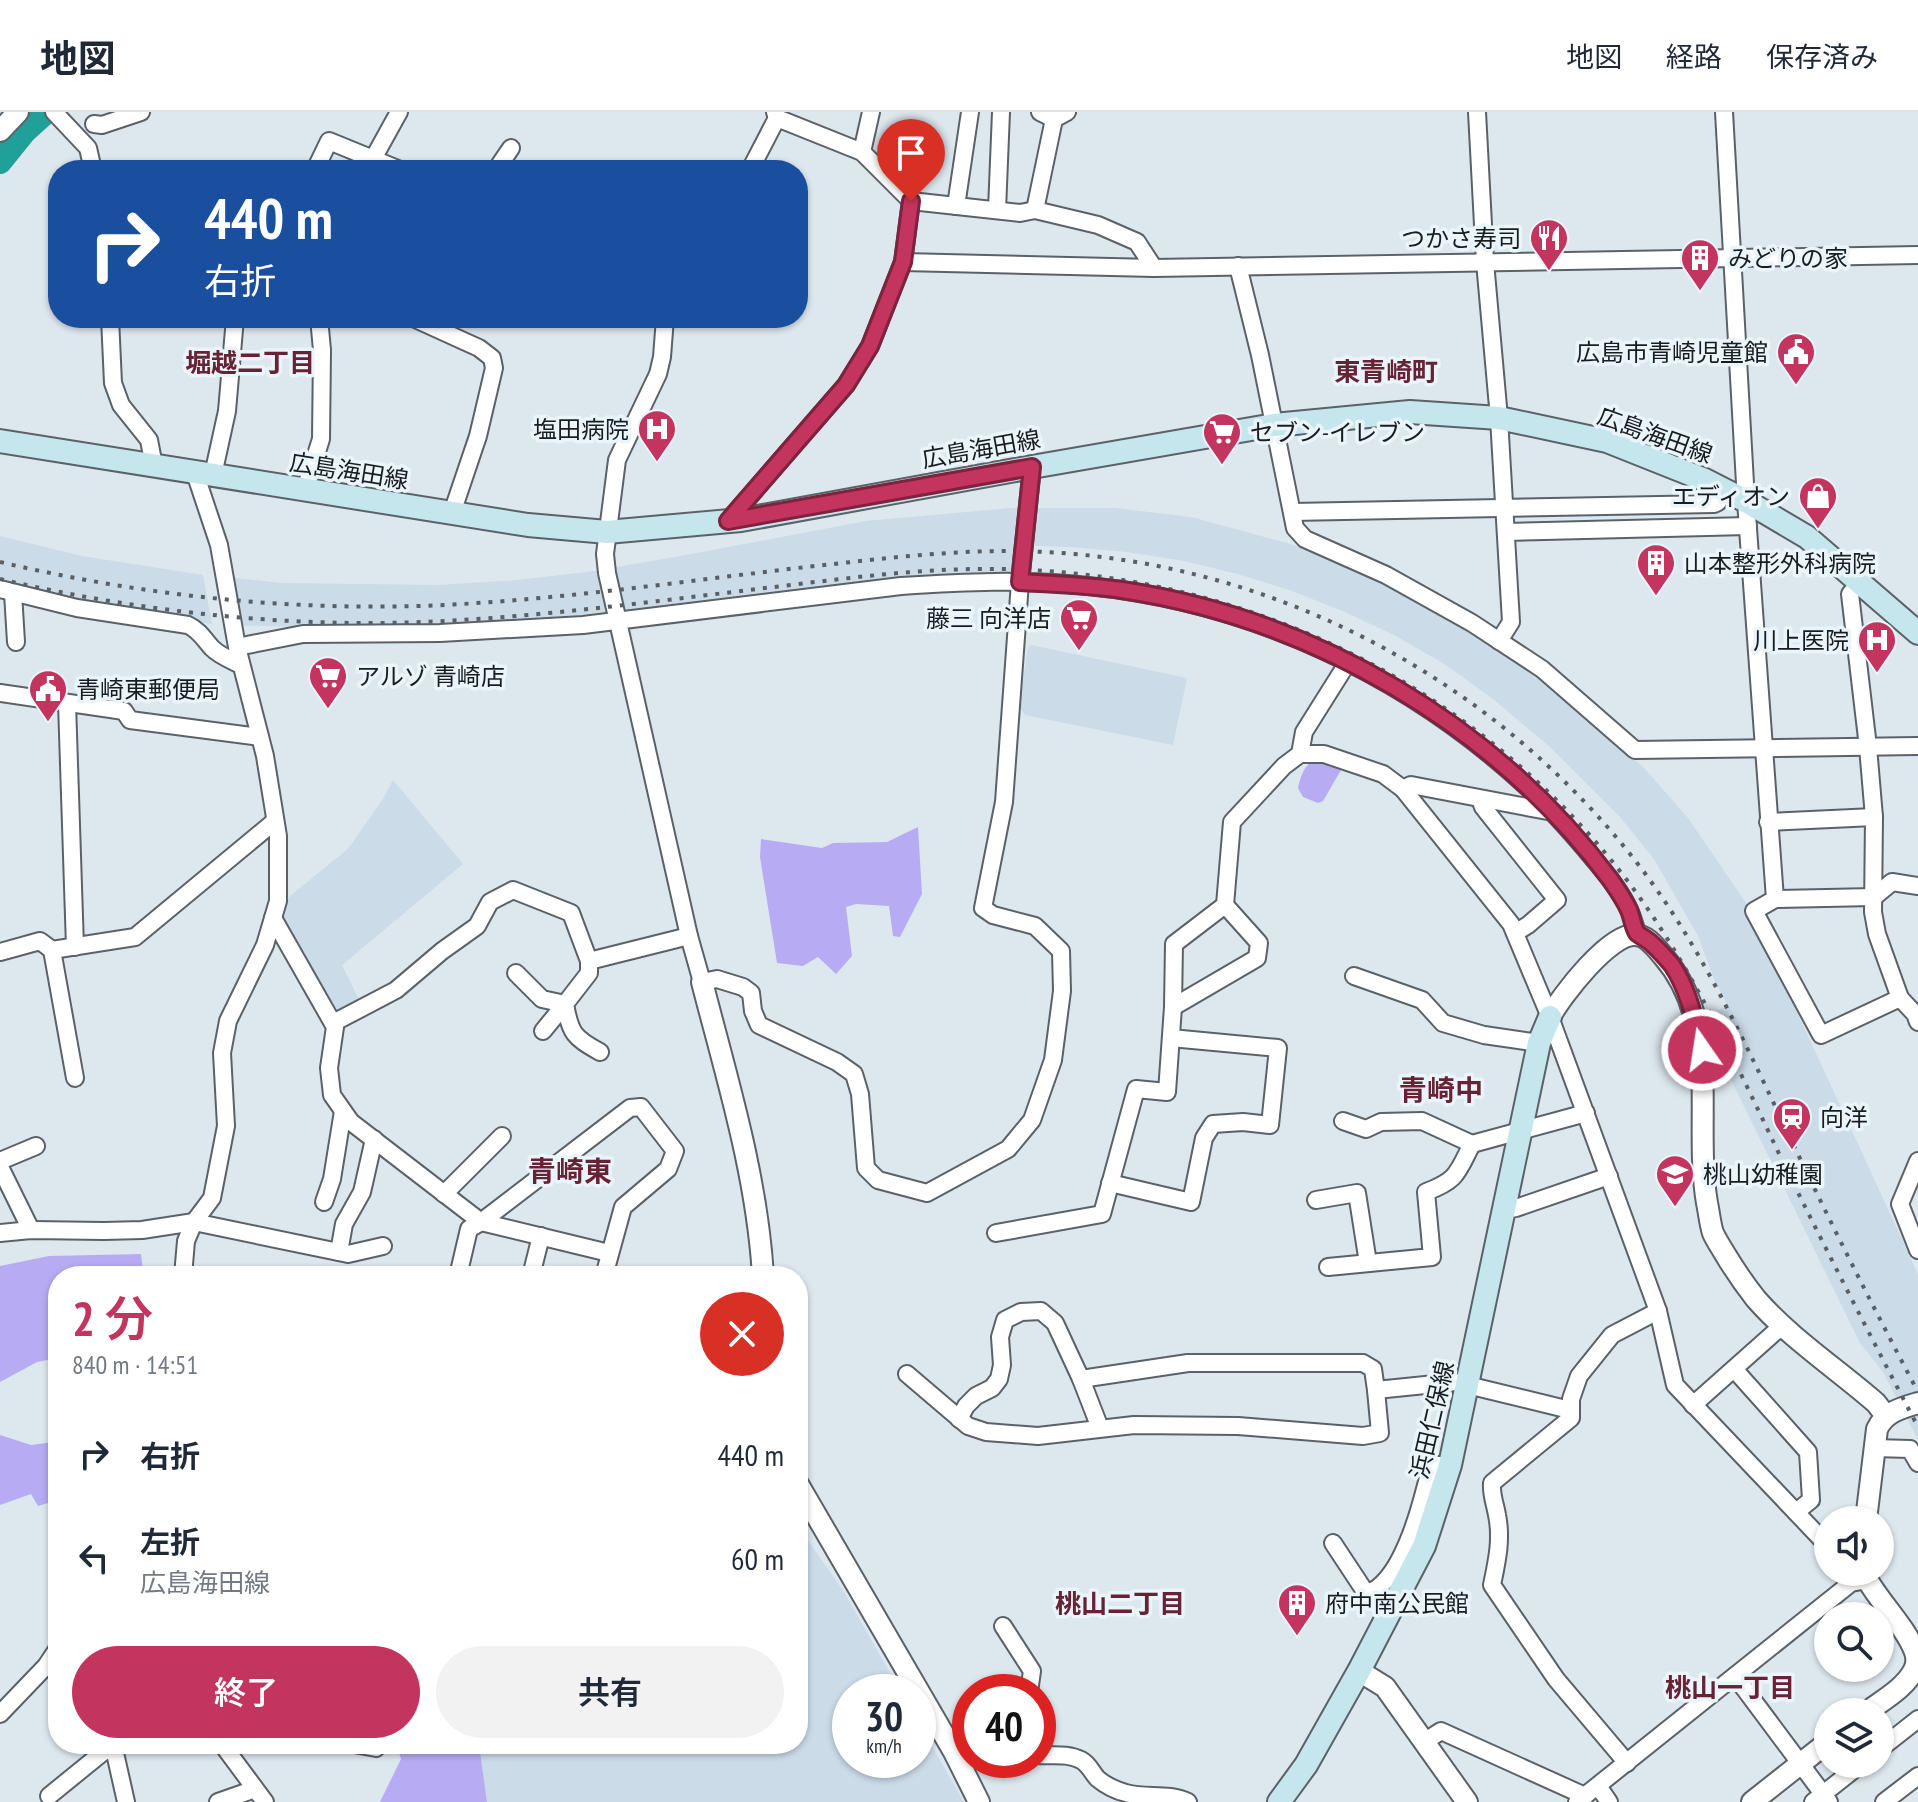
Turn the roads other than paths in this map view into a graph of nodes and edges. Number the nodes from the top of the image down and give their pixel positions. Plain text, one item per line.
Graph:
1 (18, 112) edge
2 (54, 112) edge
3 (141, 112) edge
4 (399, 112) edge
5 (871, 112) edge
6 (970, 112) edge
7 (1001, 112) edge
8 (1477, 112) edge
9 (1724, 112) edge
10 (1054, 114) edge
11 (776, 115) edge
12 (96, 118) edge
13 (0, 131) edge
14 (88, 148) junction
15 (511, 148) dead end
16 (862, 152) junction
17 (373, 159) joint
18 (91, 160) edge
19 (320, 160) edge
20 (503, 160) edge
21 (755, 160) edge
22 (911, 201) junction
23 (956, 206) junction
24 (997, 210) junction
25 (1035, 210) junction
26 (1918, 255) edge
27 (1732, 258) junction
28 (903, 262) junction
29 (1485, 262) junction
30 (1238, 266) junction
31 (1154, 268) junction
32 (110, 328) edge
33 (234, 328) edge
34 (320, 328) edge
35 (438, 328) edge
36 (664, 328) edge
37 (1499, 418) junction
38 (1274, 425) junction
39 (0, 441) edge
40 (154, 466) junction
41 (1032, 467) junction
42 (204, 474) junction
43 (305, 490) junction
44 (1725, 490) junction
45 (1746, 501) junction
46 (1504, 508) junction
47 (1292, 512) junction
48 (452, 513) junction
49 (728, 521) junction
50 (1748, 526) junction
51 (607, 532) junction
52 (1506, 532) junction
53 (1020, 582) junction
54 (1860, 582) junction
55 (6, 591) edge
56 (618, 621) junction
57 (1918, 633) edge
58 (1499, 641) junction
59 (16, 642) dead end
60 (237, 647) junction
61 (1348, 662) junction
62 (241, 665) junction
63 (0, 693) edge
64 (67, 703) junction
65 (260, 737) junction
66 (1918, 746) edge
67 (1868, 747) junction
68 (1763, 748) junction
69 (1300, 754) junction
70 (1403, 789) junction
71 (1480, 799) junction
72 (1555, 813) junction
73 (1874, 817) junction
74 (275, 821) junction
75 (1768, 822) junction
76 (1918, 886) edge
77 (1874, 897) junction
78 (1775, 899) junction
79 (1225, 905) junction
80 (273, 918) junction
81 (1515, 933) junction
82 (1638, 935) junction
83 (689, 936) junction
84 (75, 947) junction
85 (52, 950) junction
86 (0, 952) edge
87 (589, 961) junction
88 (516, 973) dead end
89 (1354, 976) dead end
90 (702, 982) junction
91 (1900, 998) junction
92 (565, 1004) junction
93 (1173, 1007) junction
94 (1550, 1017) junction
95 (1918, 1022) edge
96 (333, 1023) junction
97 (543, 1031) dead end
98 (1171, 1038) junction
99 (1539, 1043) junction
100 (600, 1052) dead end
101 (75, 1078) dead end
102 (343, 1111) junction
103 (1586, 1113) junction
104 (1343, 1121) dead end
105 (1521, 1130) junction
106 (502, 1136) dead end
107 (374, 1139) junction
108 (1472, 1144) junction
109 (36, 1146) dead end
110 (0, 1161) edge
111 (1918, 1161) edge
112 (0, 1167) edge
113 (1609, 1176) junction
114 (1110, 1183) junction
115 (444, 1194) junction
116 (1316, 1200) dead end
117 (324, 1202) dead end
118 (1504, 1210) junction
119 (194, 1222) junction
120 (481, 1222) junction
121 (31, 1230) junction
122 (0, 1233) edge
123 (996, 1233) dead end
124 (541, 1236) junction
125 (383, 1246) dead end
126 (1918, 1250) edge
127 (339, 1252) junction
128 (609, 1253) junction
129 (1368, 1263) junction
130 (184, 1266) edge
131 (460, 1266) edge
132 (534, 1266) edge
133 (606, 1266) edge
134 (762, 1266) edge
135 (1328, 1267) dead end
136 (1658, 1311) junction
137 (1783, 1325) junction
138 (1734, 1369) junction
139 (907, 1374) dead end
140 (1081, 1379) junction
141 (1467, 1384) junction
142 (1376, 1390) junction
143 (1918, 1403) edge
144 (1693, 1405) junction
145 (1570, 1410) junction
146 (1886, 1416) junction
147 (959, 1419) junction
148 (1100, 1428) junction
149 (1874, 1448) junction
150 (1918, 1463) edge
151 (1450, 1465) junction
152 (808, 1500) edge
153 (1868, 1506) edge
154 (1796, 1512) junction
155 (1814, 1531) edge
156 (1333, 1543) dead end
157 (1847, 1586) edge
158 (1872, 1586) edge
159 (1003, 1626) dead end
160 (1917, 1662) edge
161 (48, 1663) edge
162 (1359, 1671) junction
163 (1032, 1674) edge
164 (1735, 1676) junction
165 (1885, 1698) edge
166 (0, 1714) edge
167 (1918, 1719) edge
168 (952, 1732) edge
169 (1894, 1738) edge
170 (1424, 1742) junction
171 (1814, 1753) edge
172 (101, 1754) edge
173 (115, 1754) edge
174 (229, 1754) edge
175 (1056, 1755) edge
176 (1627, 1763) junction
177 (1801, 1763) junction
178 (1918, 1776) edge
179 (971, 1778) edge
180 (1845, 1778) edge
181 (1586, 1795) edge
182 (49, 1796) dead end
183 (260, 1796) edge
184 (1822, 1799) edge
185 (126, 1802) edge
186 (218, 1802) edge
187 (979, 1802) edge
188 (1188, 1802) edge
189 (1279, 1802) edge
190 (1467, 1802) edge
191 (1609, 1802) edge
192 (1752, 1802) edge
193 (1884, 1802) edge

1 - 13 street
2 - 14 street
3 - 12 street
4 - 17 street
5 - 16 street
6 - 23 street
7 - 24 street
8 - 29 street
9 - 27 street
10 - 25 street
11 - 16 street
11 - 21 street
12 - 14 street
14 - 18 street
15 - 20 street
16 - 22 street
17 - 19 street
22 - 23 street
22 - 28 street
23 - 24 street
24 - 25 street
25 - 31 street
26 - 27 street
27 - 29 street
27 - 45 street
28 - 31 street
28 - 49 street
29 - 30 street
29 - 37 street
30 - 31 street
30 - 38 street
32 - 40 street
33 - 42 street
34 - 43 street
35 - 48 street
36 - 51 street
37 - 38 main road, 広島海田線
37 - 44 main road, 広島海田線
37 - 46 street
38 - 41 main road, 広島海田線
38 - 47 street
39 - 40 main road, 広島海田線
40 - 42 main road, 広島海田線
41 - 49 main road, 広島海田線
41 - 53 street
42 - 43 main road, 広島海田線
42 - 60 street
43 - 48 main road, 広島海田線
44 - 45 main road, 広島海田線
44 - 46 street
45 - 50 street
45 - 54 main road, 広島海田線
46 - 47 street
46 - 52 street
47 - 58 street
48 - 51 main road, 広島海田線
49 - 51 main road, 広島海田線
50 - 52 street
50 - 68 street
51 - 56 street
52 - 58 street
53 - 56 street
53 - 61 street
53 - 90 street
54 - 57 main road, 広島海田線
54 - 67 street
55 - 59 street
55 - 62 street
56 - 60 street
56 - 83 street
58 - 68 street
60 - 62 street
61 - 69 street
61 - 72 street
62 - 65 street
63 - 64 street
64 - 65 street
64 - 84 street
65 - 74 street
66 - 67 street
67 - 68 street
67 - 73 street
68 - 75 street
69 - 70 street
69 - 79 street
70 - 71 street
70 - 81 street
71 - 72 street
71 - 81 street
72 - 82 street
73 - 75 street
73 - 77 street
74 - 80 street
74 - 84 street
75 - 78 street
76 - 77 street
77 - 78 street
77 - 91 street
78 - 91 street
79 - 93 street
79 - 93 street
80 - 96 street
80 - 119 street
81 - 94 street
82 - 94 street
82 - 137 street
83 - 87 street
83 - 90 street
84 - 85 street
85 - 86 street
85 - 101 street
87 - 92 street
87 - 96 street
88 - 92 street
89 - 99 street
90 - 134 street
91 - 95 street
92 - 97 street
92 - 100 street
93 - 98 street
94 - 99 main road, 浜田仁保線
94 - 103 street
96 - 102 street
98 - 114 street
98 - 114 street
99 - 105 main road, 浜田仁保線
102 - 107 street
102 - 117 street
103 - 105 street
103 - 113 street
104 - 108 street
105 - 108 street
105 - 118 main road, 浜田仁保線
106 - 115 street
107 - 115 street
107 - 127 street
108 - 129 street
109 - 110 street
111 - 126 street
112 - 121 street
113 - 118 street
113 - 136 street
114 - 123 street
115 - 120 street
116 - 129 street
118 - 141 main road, 浜田仁保線
119 - 121 street
119 - 127 street
119 - 130 street
120 - 124 street
120 - 128 street
120 - 131 street
121 - 122 street
124 - 128 street
124 - 132 street
125 - 127 street
128 - 133 street
129 - 135 street
136 - 144 street
136 - 145 street
137 - 138 street
137 - 146 street
138 - 144 street
138 - 154 street
139 - 147 street
140 - 142 street
140 - 147 street
140 - 148 street
141 - 142 street
141 - 145 street
141 - 151 main road, 浜田仁保線
142 - 148 street
143 - 146 street
144 - 154 street
145 - 176 street
146 - 149 street
147 - 148 street
149 - 150 street
149 - 153 street
151 - 156 street
151 - 162 main road, 浜田仁保線
152 - 168 street
154 - 155 street
157 - 164 street
158 - 160 street
159 - 163 street
160 - 165 street
161 - 166 street
162 - 170 street
162 - 189 main road, 浜田仁保線
164 - 176 street
164 - 177 street
167 - 169 street
170 - 181 street
170 - 190 street
171 - 177 street
172 - 182 street
173 - 185 street
174 - 183 street
175 - 188 street
176 - 181 street
177 - 184 street
177 - 192 street
178 - 193 street
179 - 187 street
180 - 184 street
181 - 191 street
183 - 186 street

